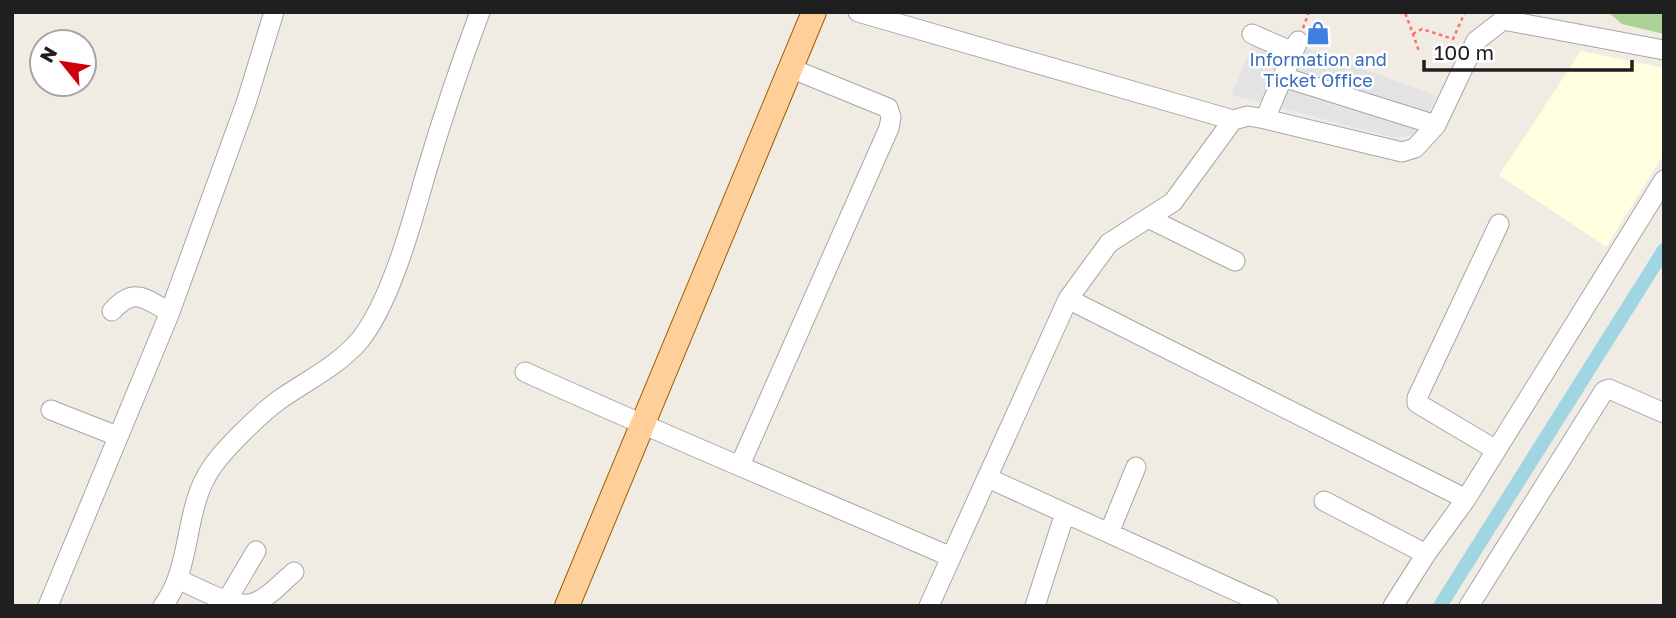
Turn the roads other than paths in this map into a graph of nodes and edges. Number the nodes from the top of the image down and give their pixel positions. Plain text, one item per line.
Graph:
1 (274, 12) edge
2 (480, 12) edge
3 (814, 12) edge
4 (858, 12) edge
5 (1252, 34) dead end
6 (1664, 50) edge
7 (790, 68) junction
8 (1283, 77) junction
9 (1265, 119) junction
10 (1233, 120) junction
11 (1436, 125) junction
12 (1664, 180) edge
13 (1148, 218) junction
14 (1499, 224) dead end
15 (1235, 261) dead end
16 (1068, 299) junction
17 (112, 311) dead end
18 (170, 312) junction
19 (525, 372) dead end
20 (51, 410) dead end
21 (1664, 413) edge
22 (642, 425) junction
23 (117, 436) junction
24 (1496, 450) junction
25 (740, 465) junction
26 (1136, 467) dead end
27 (988, 478) junction
28 (1466, 499) junction
29 (1324, 501) dead end
30 (1065, 513) junction
31 (1109, 533) junction
32 (256, 551) dead end
33 (1426, 554) junction
34 (951, 557) junction
35 (294, 572) dead end
36 (178, 579) junction
37 (228, 600) junction
38 (48, 606) edge
39 (163, 606) edge
40 (567, 606) edge
41 (929, 606) edge
42 (1035, 606) edge
43 (1269, 606) edge
44 (1393, 606) edge
45 (1469, 606) edge

1 - 18 street
2 - 36 street
3 - 7 main road
4 - 10 street
5 - 8 street
6 - 11 street
7 - 22 main road
7 - 25 street
8 - 9 street
8 - 11 street
9 - 10 street
9 - 11 street
10 - 13 street
12 - 24 street
13 - 15 street
13 - 16 street
14 - 24 street
16 - 27 street
16 - 28 street
17 - 18 street
18 - 23 street
19 - 22 street
20 - 23 street
21 - 45 street
22 - 25 street
22 - 40 main road
23 - 38 street
24 - 28 street
25 - 34 street
26 - 31 street
27 - 30 street
27 - 34 street
28 - 33 street
29 - 33 street
30 - 31 street
30 - 42 street
31 - 43 street
32 - 37 street
33 - 44 street
34 - 41 street
35 - 37 street
36 - 37 street
36 - 39 street

